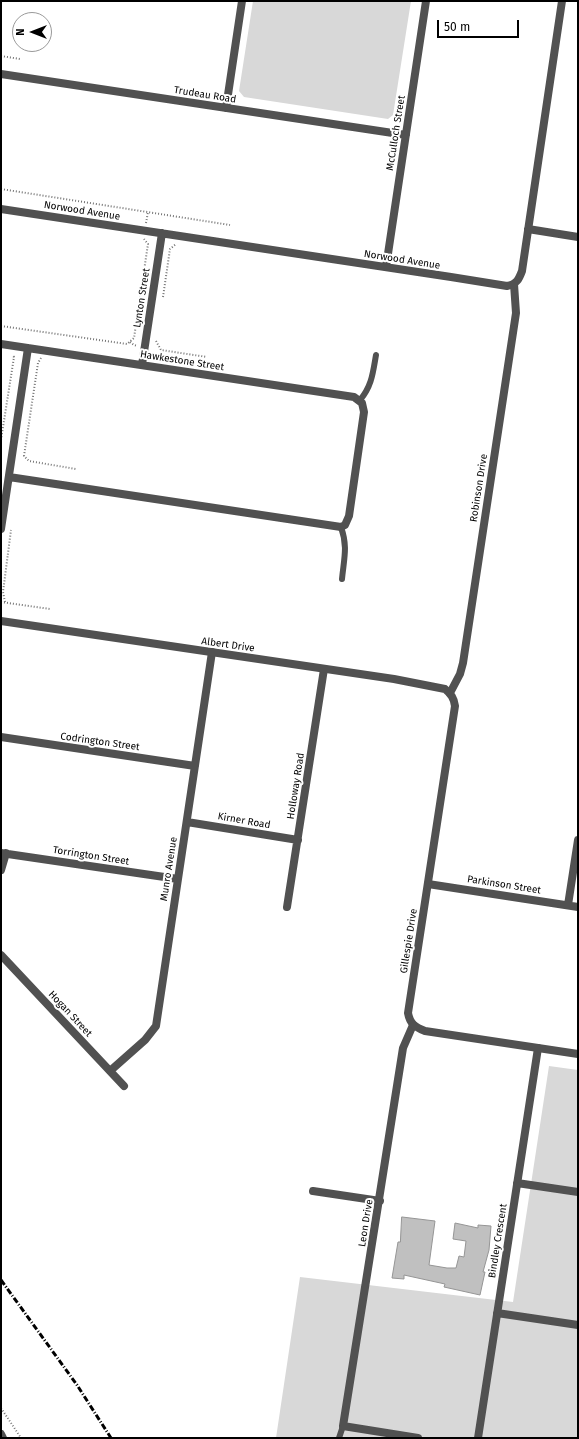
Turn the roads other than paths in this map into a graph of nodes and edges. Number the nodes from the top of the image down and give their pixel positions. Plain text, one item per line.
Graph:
1 (242, 1) edge
2 (426, 1) edge
3 (562, 1) edge
4 (1, 74) edge
5 (226, 108) junction
6 (406, 135) junction
7 (1, 209) edge
8 (528, 230) junction
9 (162, 234) junction
10 (578, 237) edge
11 (386, 267) junction
12 (514, 284) junction
13 (1, 344) edge
14 (28, 348) junction
15 (376, 355) dead end
16 (142, 365) junction
17 (360, 400) junction
18 (9, 477) junction
19 (340, 527) junction
20 (1, 530) edge
21 (342, 579) dead end
22 (1, 621) edge
23 (212, 652) junction
24 (324, 669) junction
25 (450, 693) junction
26 (1, 738) edge
27 (195, 766) junction
28 (187, 822) junction
29 (298, 840) junction
30 (578, 840) edge
31 (3, 853) edge
32 (1, 870) edge
33 (178, 879) junction
34 (428, 884) junction
35 (568, 905) junction
36 (287, 907) dead end
37 (578, 907) edge
38 (1, 955) edge
39 (413, 1025) junction
40 (538, 1048) junction
41 (578, 1054) edge
42 (110, 1071) junction
43 (124, 1086) dead end
44 (517, 1183) junction
45 (313, 1191) dead end
46 (578, 1192) edge
47 (380, 1200) junction
48 (497, 1313) junction
49 (578, 1325) edge
50 (343, 1426) junction
51 (1, 1434) edge
52 (3, 1438) edge
53 (339, 1438) edge
54 (418, 1438) edge
55 (478, 1438) edge

1 - 5 street
2 - 6 street, McCulloch Street
3 - 8 street
4 - 5 street, Trudeau Road
5 - 6 street, Trudeau Road
6 - 11 street, McCulloch Street
7 - 9 street, Norwood Avenue
8 - 10 street
8 - 12 street
9 - 11 street, Norwood Avenue
9 - 16 street, Lynton Street
11 - 12 street, Norwood Avenue
12 - 25 street, Robinson Drive
13 - 14 street, Hawkestone Street
14 - 16 street, Hawkestone Street
14 - 18 street
15 - 17 lane
16 - 17 street, Hawkestone Street
17 - 19 street
18 - 19 street
18 - 20 street
19 - 21 lane
22 - 23 street, Albert Drive
23 - 24 street, Albert Drive
23 - 27 street, Munro Avenue
24 - 25 street, Albert Drive
24 - 29 street, Holloway Road
25 - 34 street, Gillespie Drive
26 - 27 street, Codrington Street
27 - 28 street, Munro Avenue
28 - 29 street, Kirner Road
28 - 33 street, Munro Avenue
29 - 36 street, Holloway Road
30 - 35 street
31 - 32 street
31 - 33 street, Torrington Street
33 - 42 street, Munro Avenue
34 - 35 street, Parkinson Street
34 - 39 street, Gillespie Drive
35 - 37 street, Parkinson Street
38 - 42 street, Hogan Street
39 - 40 street
39 - 47 street, Leon Drive
40 - 41 street
40 - 44 street, Bindley Crescent
42 - 43 street, Hogan Street
44 - 46 street
44 - 48 street, Bindley Crescent
45 - 47 street
47 - 50 street, Leon Drive
48 - 49 street
48 - 55 street, Bindley Crescent
50 - 53 lane, Leon Drive
50 - 54 street
51 - 52 street

